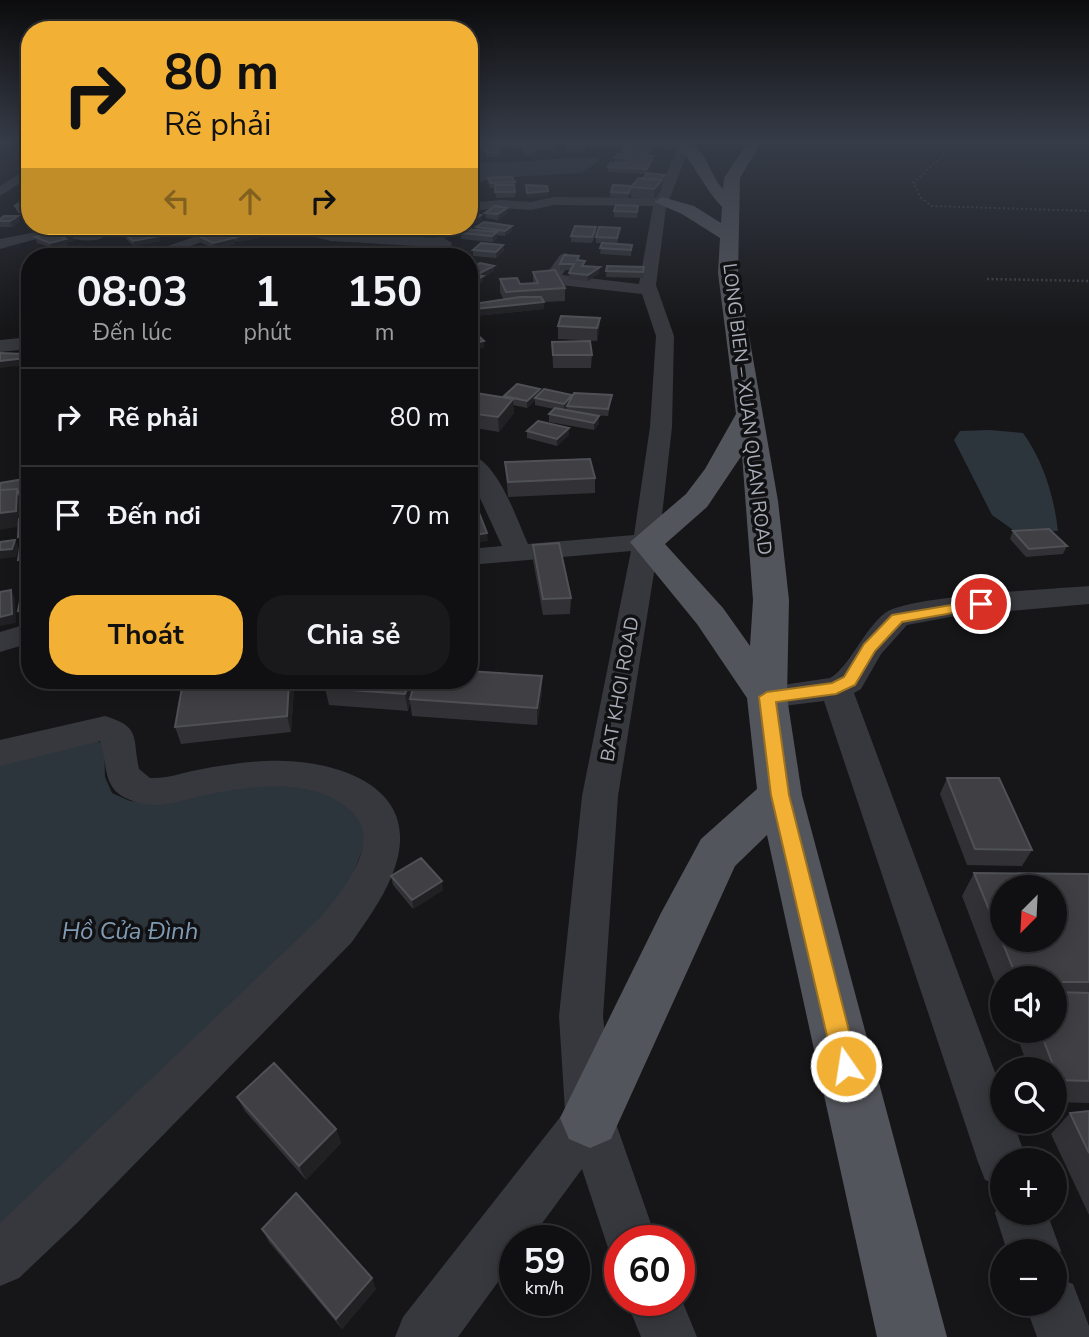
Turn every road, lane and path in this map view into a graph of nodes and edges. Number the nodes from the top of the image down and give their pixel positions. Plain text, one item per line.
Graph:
1 (661, 205) edge
2 (673, 205) edge
3 (721, 205) edge
4 (731, 205) edge
5 (931, 205) edge
6 (1089, 211) edge
7 (729, 220) junction
8 (46, 235) edge
9 (212, 235) edge
10 (327, 235) edge
11 (410, 235) edge
12 (401, 240) junction
13 (0, 244) edge
14 (172, 248) edge
15 (442, 248) edge
16 (566, 258) edge
17 (987, 279) dead end
18 (1089, 281) edge
19 (649, 289) junction
20 (21, 344) edge
21 (0, 346) edge
22 (751, 411) junction
23 (478, 469) edge
24 (646, 542) junction
25 (519, 553) junction
26 (478, 556) edge
27 (1089, 595) edge
28 (21, 636) edge
29 (0, 642) edge
30 (836, 688) junction
31 (767, 697) junction
32 (0, 753) edge
33 (780, 795) junction
34 (590, 1118) junction
35 (998, 1148) edge
36 (626, 1225) edge
37 (0, 1259) edge
38 (660, 1316) edge
39 (1057, 1316) edge
40 (423, 1337) edge
41 (669, 1337) edge
42 (912, 1337) edge
43 (1065, 1337) edge

1 - 19 street, BAT KHOI ROAD
2 - 7 main road
3 - 7 main road
4 - 7 main road, LONG BIEN – XUAN QUAN ROAD
5 - 6 path
7 - 22 main road, LONG BIEN – XUAN QUAN ROAD
8 - 13 street
9 - 14 street
10 - 12 street
11 - 12 street
12 - 15 street
16 - 19 street
17 - 18 path
19 - 24 street, BAT KHOI ROAD
20 - 21 street
22 - 24 main road
22 - 31 main road, LONG BIEN – XUAN QUAN ROAD
23 - 25 street
24 - 25 street
24 - 31 main road
24 - 34 street, BAT KHOI ROAD
25 - 26 street
27 - 30 street
28 - 29 street
30 - 31 street
30 - 35 street
31 - 33 main road, LONG BIEN – XUAN QUAN ROAD
32 - 37 street
33 - 34 main road
33 - 42 main road, LONG BIEN – XUAN QUAN ROAD
34 - 36 street, BAT KHOI ROAD
34 - 40 street
38 - 41 street
39 - 43 street

